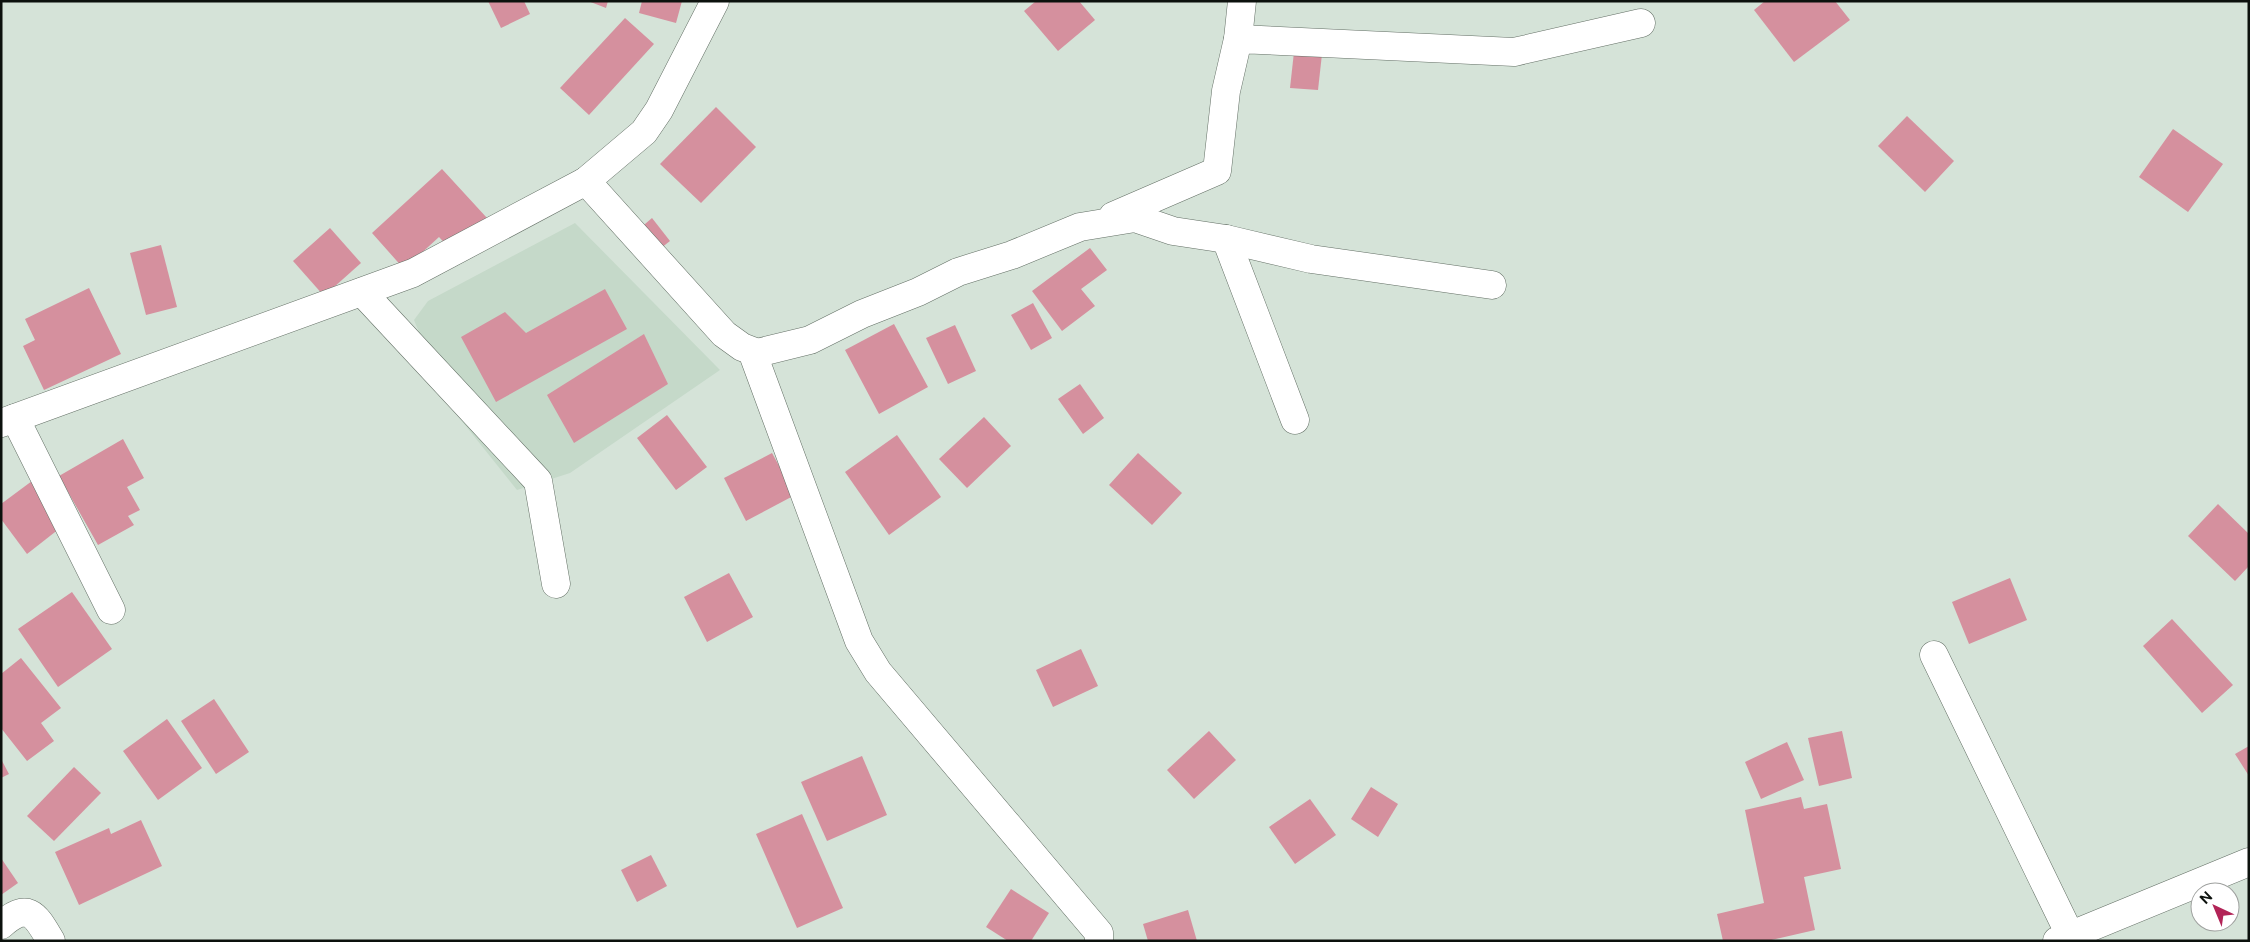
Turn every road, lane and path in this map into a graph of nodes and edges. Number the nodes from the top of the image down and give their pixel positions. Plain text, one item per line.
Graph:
1 (715, 1) edge
2 (1242, 1) edge
3 (1641, 23) dead end
4 (1238, 40) junction
5 (586, 181) junction
6 (1093, 224) junction
7 (1226, 239) junction
8 (1492, 285) dead end
9 (362, 292) junction
10 (753, 354) junction
11 (8, 420) edge
12 (1295, 420) dead end
13 (556, 584) dead end
14 (111, 610) dead end
15 (1934, 655) dead end
16 (2249, 862) edge
17 (1, 924) edge
18 (2063, 938) edge
19 (51, 941) edge
20 (1099, 941) edge

1 - 5 street
2 - 4 street
3 - 4 street
4 - 6 street
5 - 9 street
5 - 10 street
6 - 7 street
6 - 10 street
7 - 8 street
7 - 12 street
9 - 11 street
9 - 13 street
10 - 20 street
11 - 14 street
15 - 18 street
16 - 18 street
17 - 19 street

